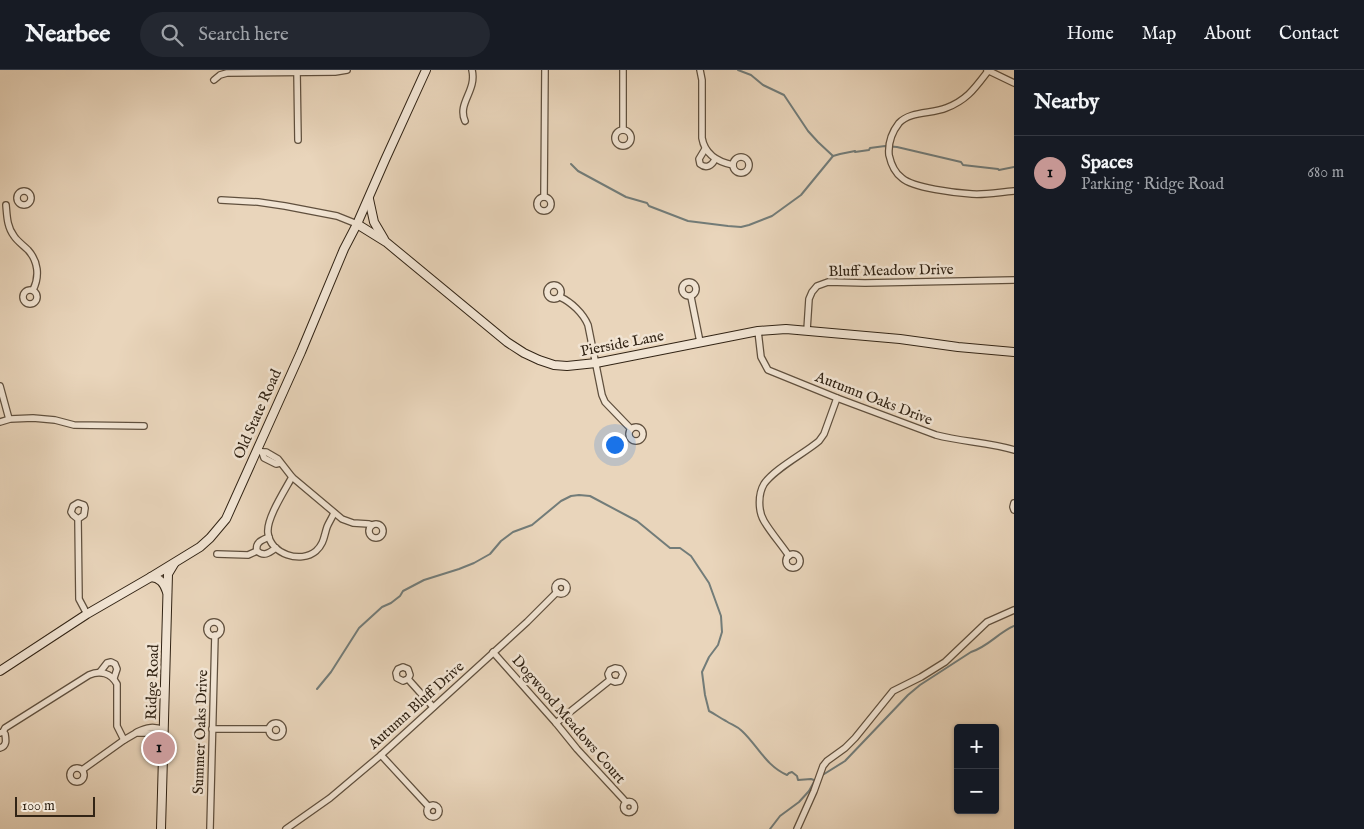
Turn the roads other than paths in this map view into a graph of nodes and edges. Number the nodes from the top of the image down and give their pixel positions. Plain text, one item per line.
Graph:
1 (347, 70) edge
2 (426, 70) edge
3 (472, 70) edge
4 (545, 70) edge
5 (623, 70) edge
6 (700, 70) edge
7 (987, 70) edge
8 (297, 72) junction
9 (214, 80) dead end
10 (1014, 83) edge
11 (465, 121) dead end
12 (623, 130) dead end
13 (298, 140) dead end
14 (705, 149) junction
15 (715, 159) junction
16 (734, 165) dead end
17 (1014, 191) edge
18 (544, 197) dead end
19 (368, 199) junction
20 (221, 200) dead end
21 (19, 202) dead end
22 (3, 204) edge
23 (357, 224) junction
24 (386, 242) junction
25 (1014, 280) edge
26 (33, 290) dead end
27 (560, 297) dead end
28 (691, 297) dead end
29 (807, 330) junction
30 (758, 331) junction
31 (700, 342) junction
32 (1014, 352) edge
33 (596, 363) junction
34 (0, 386) edge
35 (837, 398) junction
36 (9, 419) junction
37 (0, 422) edge
38 (144, 426) dead end
39 (632, 429) dead end
40 (1014, 450) edge
41 (259, 451) junction
42 (292, 477) junction
43 (1014, 502) edge
44 (1014, 510) edge
45 (334, 513) junction
46 (78, 519) dead end
47 (372, 525) dead end
48 (269, 537) junction
49 (276, 548) junction
50 (257, 551) junction
51 (217, 554) dead end
52 (789, 556) dead end
53 (175, 562) junction
54 (151, 577) junction
55 (557, 592) dead end
56 (168, 596) junction
57 (1014, 610) edge
58 (87, 614) junction
59 (215, 635) dead end
60 (493, 652) junction
61 (0, 671) edge
62 (100, 672) junction
63 (114, 678) junction
64 (408, 679) dead end
65 (610, 680) dead end
66 (433, 707) junction
67 (556, 723) junction
68 (212, 729) junction
69 (164, 730) junction
70 (268, 730) dead end
71 (2, 732) edge
72 (124, 740) junction
73 (0, 748) edge
74 (381, 755) junction
75 (82, 770) dead end
76 (626, 802) dead end
77 (429, 807) dead end
78 (161, 829) edge
79 (210, 829) edge
80 (286, 829) edge
81 (797, 829) edge

1 - 8 street
2 - 19 street, Old State Road
3 - 11 street
4 - 18 street
5 - 12 street
6 - 14 street
7 - 10 street
7 - 17 street
8 - 9 street
8 - 13 street
14 - 15 street
14 - 15 street
15 - 16 street
19 - 23 street, Old State Road
19 - 24 street
20 - 23 street, Pierside Lane
21 - 22 street
22 - 26 street
23 - 24 street, Pierside Lane
23 - 41 street, Old State Road
24 - 33 street, Pierside Lane
25 - 29 street, Bluff Meadow Drive
27 - 33 street
28 - 31 street
29 - 30 street, Pierside Lane
29 - 32 street, Pierside Lane
30 - 31 street, Pierside Lane
30 - 35 street, Autumn Oaks Drive
31 - 33 street, Pierside Lane
33 - 39 street
34 - 36 street
35 - 40 street, Autumn Oaks Drive
35 - 52 street
36 - 37 street
36 - 38 street
41 - 42 street
41 - 53 street, Old State Road
42 - 45 street
42 - 48 street
43 - 44 street
45 - 47 street
45 - 49 street
46 - 58 street
48 - 49 street
48 - 50 street
49 - 50 street
50 - 51 street
53 - 54 street, Old State Road
53 - 56 street, Ridge Road
54 - 56 street
54 - 58 street, Old State Road
55 - 60 street, Autumn Bluff Drive
56 - 69 street, Ridge Road
57 - 81 street
58 - 61 street, Old State Road
59 - 68 street, Summer Oaks Drive
60 - 66 street, Autumn Bluff Drive
60 - 67 street, Dogwood Meadows Court
62 - 63 street
62 - 63 street
62 - 71 street
63 - 72 street
64 - 66 street
65 - 67 street
66 - 74 street, Autumn Bluff Drive
67 - 76 street, Dogwood Meadows Court
68 - 70 street
68 - 79 street, Summer Oaks Drive
69 - 72 street
69 - 78 street, Ridge Road
71 - 73 street
72 - 75 street
74 - 77 street
74 - 80 street, Autumn Bluff Drive

